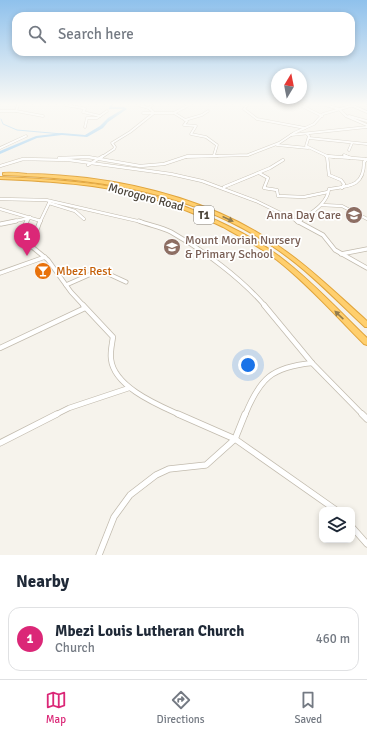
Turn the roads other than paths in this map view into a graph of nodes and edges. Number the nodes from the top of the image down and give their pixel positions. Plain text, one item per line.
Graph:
1 (132, 131) edge
2 (193, 131) edge
3 (301, 131) edge
4 (330, 131) edge
5 (307, 134) junction
6 (26, 136) dead end
7 (291, 136) junction
8 (309, 138) junction
9 (352, 143) junction
10 (276, 144) junction
11 (367, 144) edge
12 (0, 148) edge
13 (308, 148) junction
14 (349, 150) dead end
15 (214, 155) junction
16 (344, 155) dead end
17 (327, 156) junction
18 (45, 159) junction
19 (96, 159) junction
20 (352, 159) junction
21 (283, 160) dead end
22 (365, 160) edge
23 (91, 162) junction
24 (88, 165) dead end
25 (0, 166) edge
26 (259, 173) junction
27 (0, 174) edge
28 (362, 176) junction
29 (367, 177) edge
30 (0, 178) edge
31 (224, 188) junction
32 (342, 188) junction
33 (328, 192) junction
34 (0, 199) edge
35 (49, 202) junction
36 (321, 205) junction
37 (0, 209) edge
38 (30, 217) junction
39 (84, 219) dead end
40 (367, 219) edge
41 (41, 221) junction
42 (298, 222) junction
43 (1, 224) edge
44 (32, 241) junction
45 (367, 249) edge
46 (341, 254) junction
47 (45, 257) junction
48 (367, 268) edge
49 (0, 273) edge
50 (126, 282) dead end
51 (66, 286) junction
52 (86, 308) junction
53 (367, 325) edge
54 (367, 342) edge
55 (0, 348) edge
56 (312, 363) junction
57 (129, 388) junction
58 (367, 419) edge
59 (235, 439) junction
60 (0, 443) edge
61 (332, 507) edge
62 (355, 530) edge
63 (367, 544) edge
64 (99, 555) edge

1 - 19 street
2 - 15 street
3 - 7 street
4 - 5 street
5 - 7 street
5 - 8 street
6 - 12 street
7 - 10 street
8 - 9 street
8 - 13 street
9 - 11 street
9 - 14 street
10 - 13 street
10 - 15 street
13 - 17 street
15 - 19 street
16 - 20 street
17 - 20 street
17 - 32 street
18 - 19 street
18 - 23 street
18 - 25 street
19 - 23 street
20 - 22 street
21 - 26 street
22 - 28 street
23 - 24 street
23 - 31 street
26 - 31 street
26 - 33 street
27 -> 53 highway, Morogoro Road / T1
28 - 29 street
28 - 32 street
54 -> 30 highway, Morogoro Road / T1
31 - 42 street
32 - 33 street
33 - 36 street
34 - 35 street
35 - 39 street
35 - 41 street
35 - 56 street
36 - 40 street
36 - 42 street
37 - 38 street
38 - 41 street
38 - 43 street
38 - 44 street
41 - 44 street
42 - 46 street
44 - 47 street
45 - 46 street
46 - 48 street
47 - 49 street
47 - 51 street
50 - 51 street
51 - 52 street
52 - 55 street
52 - 57 street
56 - 58 street
56 - 59 street
57 - 59 street
57 - 60 street
59 - 61 street
59 - 64 street
62 - 63 street

